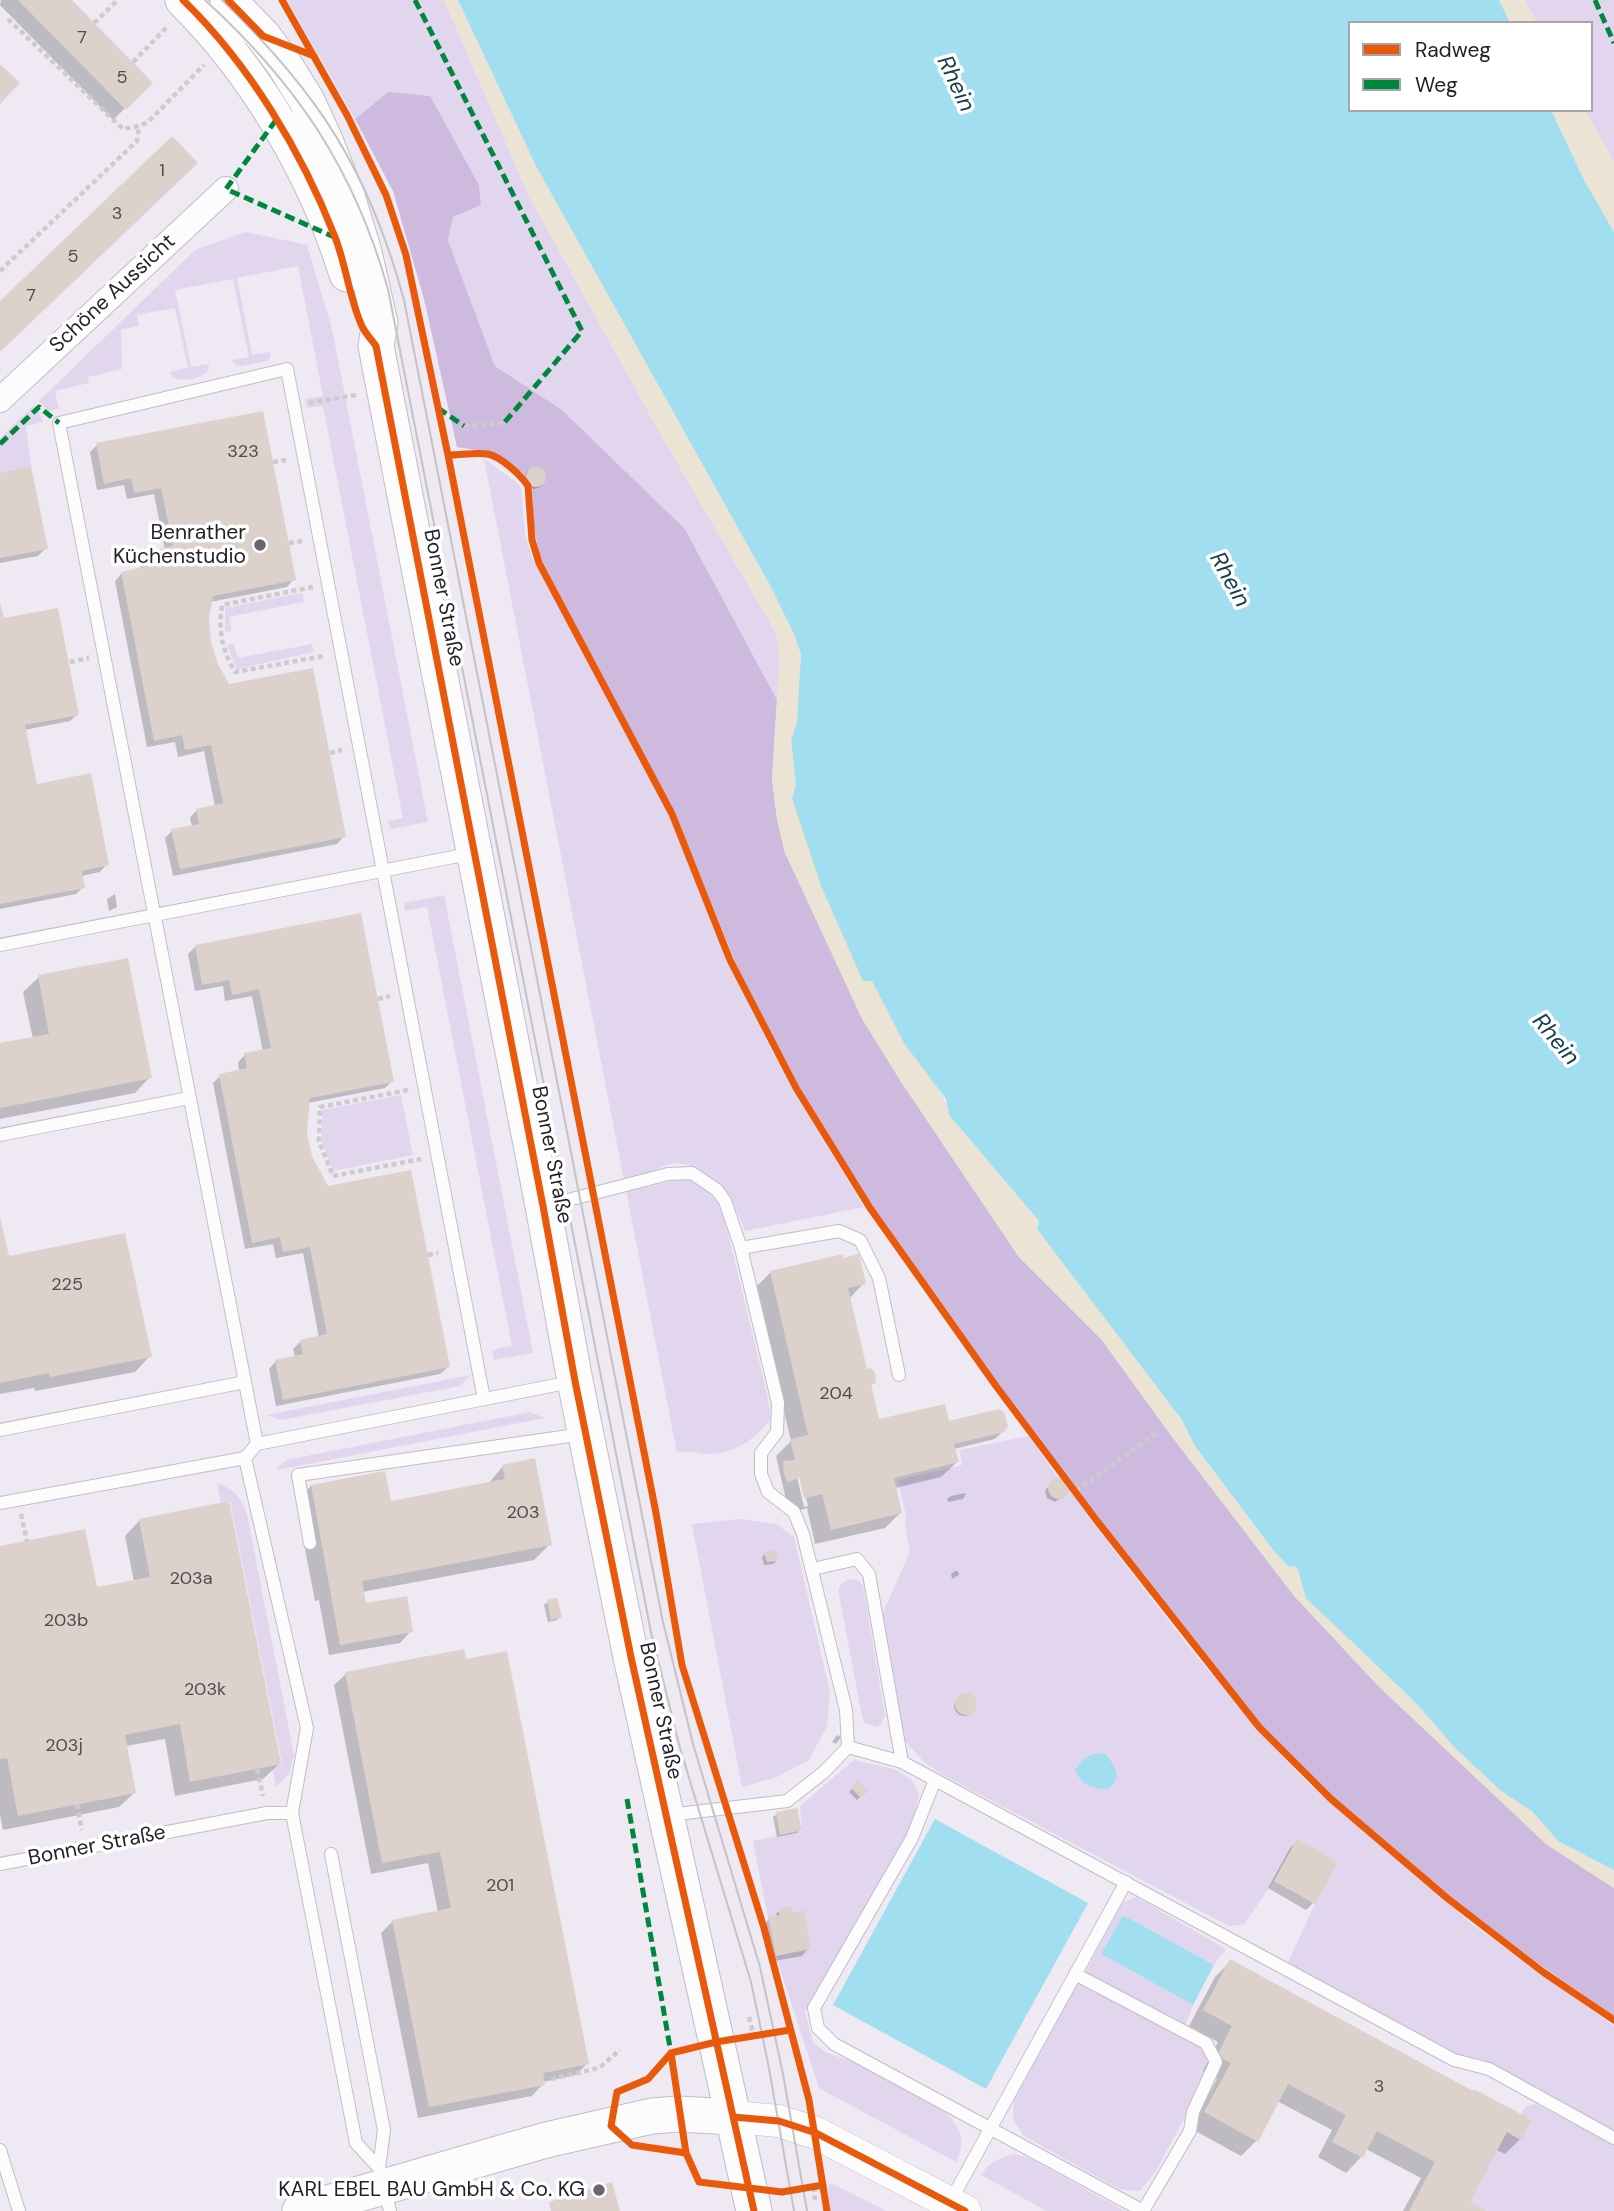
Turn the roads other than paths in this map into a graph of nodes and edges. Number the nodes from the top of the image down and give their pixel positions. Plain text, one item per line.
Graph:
1 (228, 0) edge
2 (186, 3) edge
3 (226, 189) dead end
4 (376, 346) junction
5 (0, 400) edge
6 (474, 853) junction
7 (385, 870) junction
8 (153, 915) junction
9 (0, 945) edge
10 (189, 1098) junction
11 (0, 1135) edge
12 (543, 1206) junction
13 (741, 1248) junction
14 (899, 1376) dead end
15 (575, 1381) junction
16 (245, 1382) junction
17 (485, 1399) junction
18 (0, 1430) edge
19 (586, 1433) junction
20 (257, 1444) junction
21 (245, 1458) junction
22 (0, 1503) edge
23 (310, 1543) dead end
24 (813, 1569) junction
25 (848, 1747) junction
26 (902, 1762) junction
27 (935, 1780) junction
28 (292, 1813) junction
29 (665, 1815) junction
30 (331, 1854) dead end
31 (0, 1864) edge
32 (1126, 1882) junction
33 (1075, 1974) junction
34 (733, 2117) junction
35 (991, 2128) junction
36 (1614, 2138) edge
37 (0, 2150) edge
38 (384, 2189) edge
39 (958, 2207) edge
40 (19, 2211) edge
41 (300, 2211) edge
42 (754, 2211) edge
43 (1143, 2211) edge

1 - 4 main road, Bonner Straße
2 - 4 main road, Bonner Straße
3 - 5 street, Schöne Aussicht
4 - 6 main road, Bonner Straße
6 - 7 lane
6 - 12 main road, Bonner Straße
7 - 8 lane
7 - 8 lane
7 - 17 lane
8 - 9 lane
8 - 10 lane
10 - 11 lane
10 - 16 lane
12 - 13 lane
12 - 15 main road, Bonner Straße
13 - 14 lane
13 - 24 lane
15 - 17 lane
15 - 19 main road, Bonner Straße
16 - 18 lane
16 - 20 lane
17 - 20 lane
19 - 23 lane
19 - 29 main road, Bonner Straße
20 - 21 lane
21 - 22 lane
21 - 28 lane
24 - 25 lane
24 - 26 lane
25 - 26 lane
25 - 29 lane
26 - 27 lane
27 - 32 lane
27 - 35 lane
28 - 31 lane, Bonner Straße
28 - 38 lane
29 - 34 main road, Bonner Straße
30 - 38 lane
32 - 33 lane
32 - 36 lane
33 - 35 lane
33 - 43 lane
34 - 38 main road
34 - 39 street
34 - 42 main road, Bonner Straße
35 - 39 lane
35 - 43 lane
37 - 40 lane
38 - 41 main road

